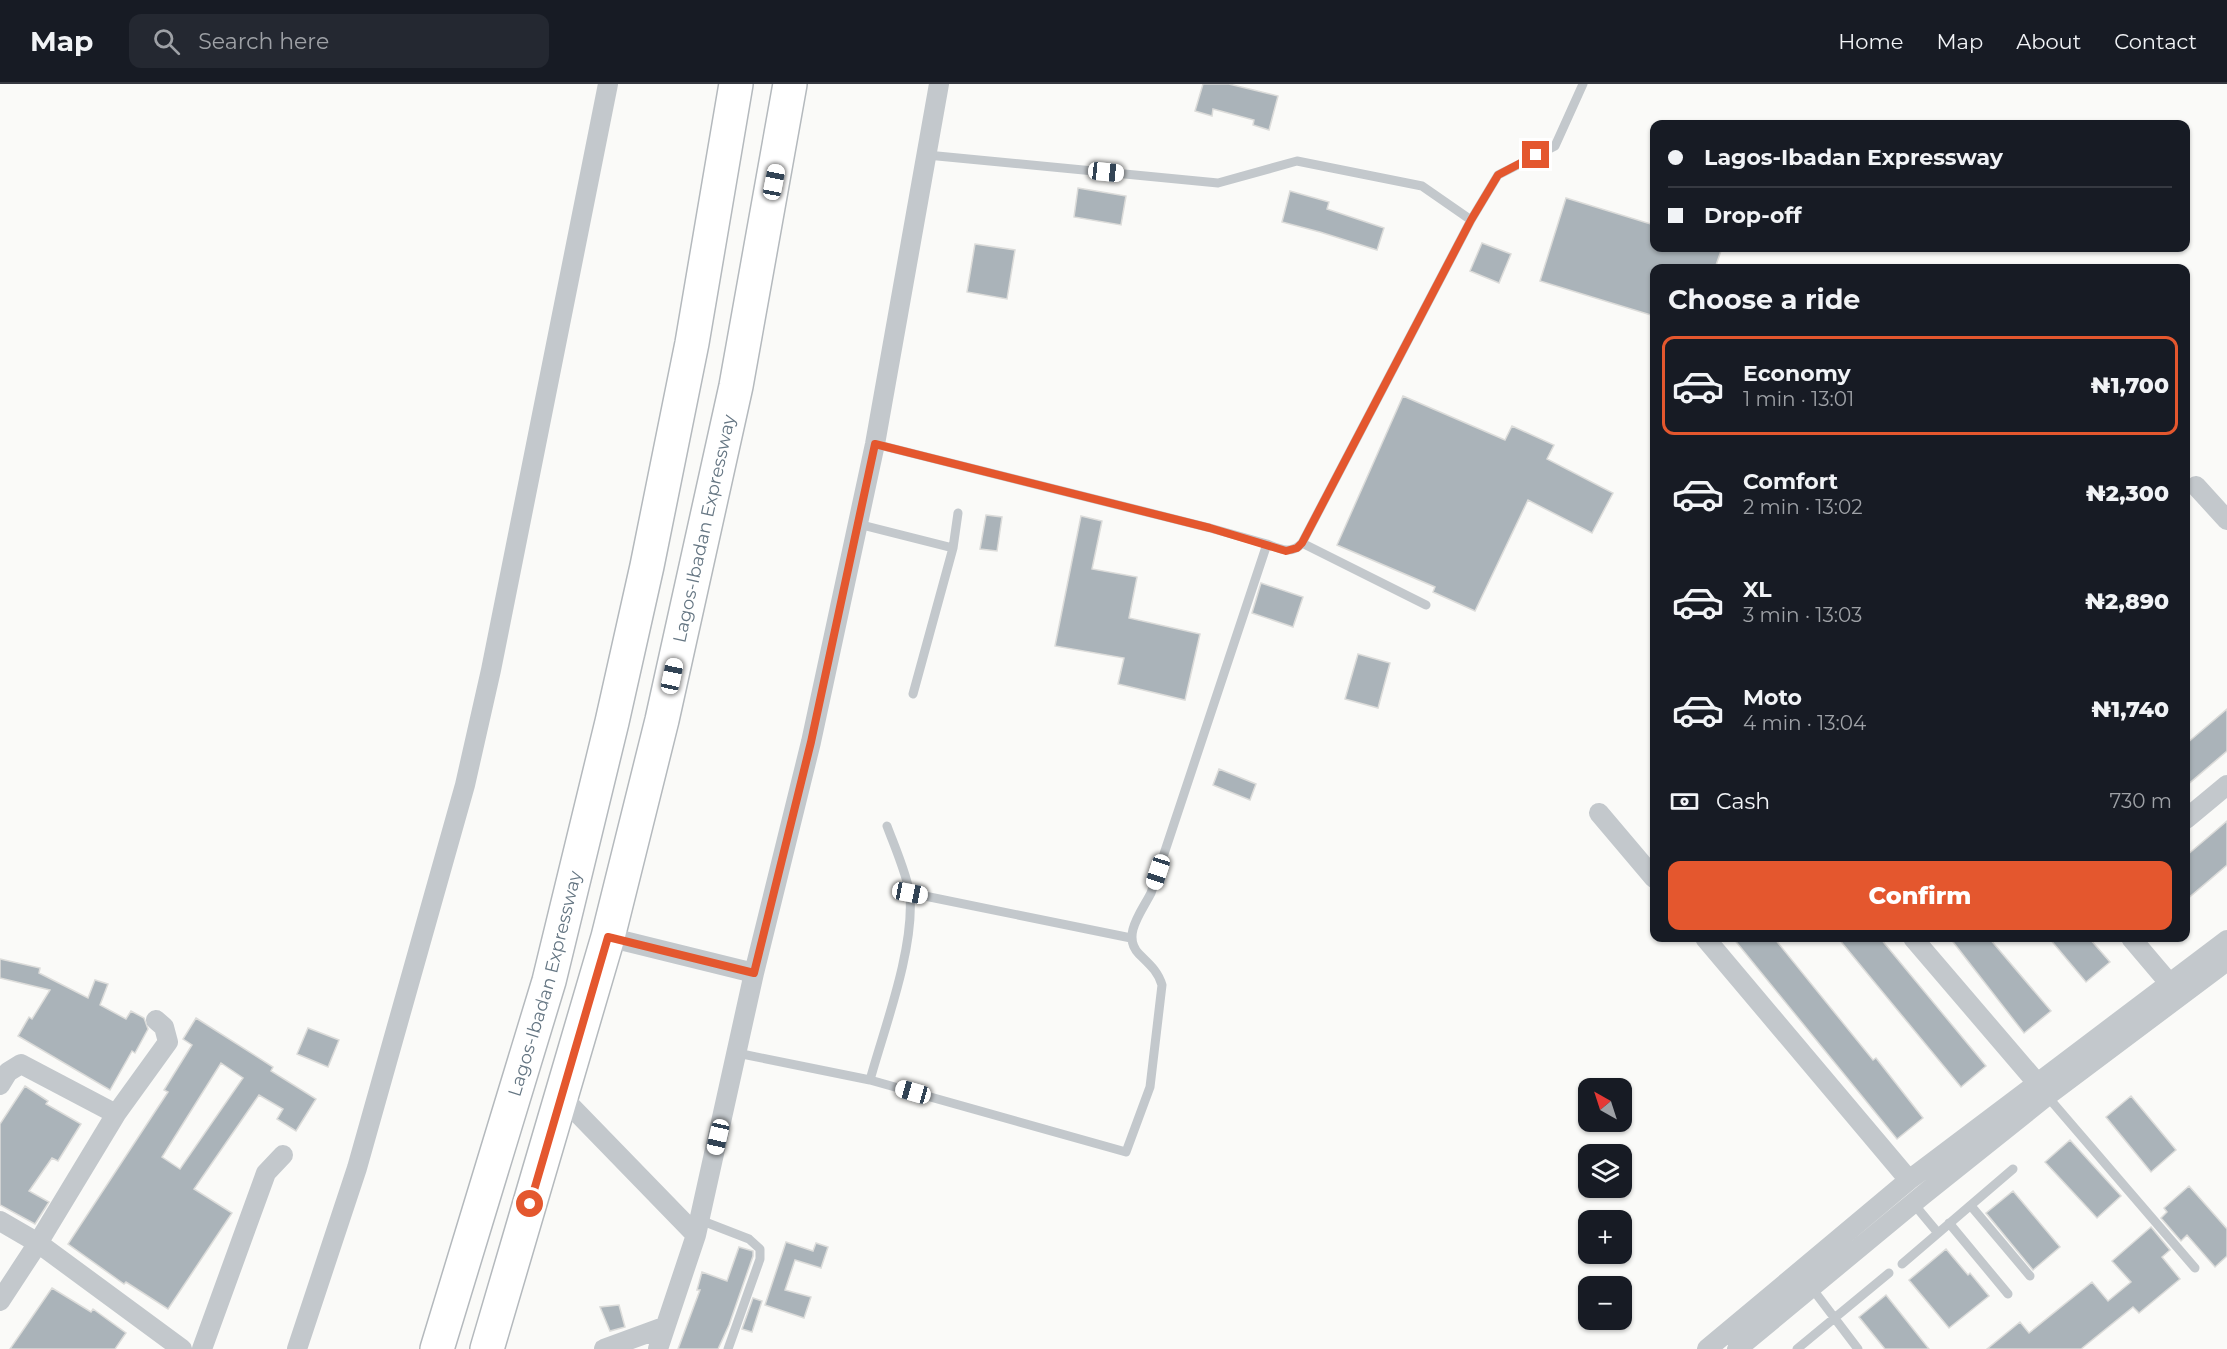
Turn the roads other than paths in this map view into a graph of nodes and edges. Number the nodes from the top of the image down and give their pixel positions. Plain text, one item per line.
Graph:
1 (608, 84) edge
2 (736, 84) edge
3 (790, 84) edge
4 (939, 84) edge
5 (1582, 84) edge
6 (927, 154) junction
7 (1471, 220) junction
8 (875, 444) junction
9 (2196, 486) dead end
10 (958, 513) dead end
11 (2227, 520) edge
12 (858, 524) junction
13 (1302, 543) junction
14 (1267, 544) junction
15 (953, 548) junction
16 (1426, 605) dead end
17 (913, 694) dead end
18 (2227, 785) edge
19 (1599, 813) dead end
20 (2190, 816) edge
21 (887, 826) dead end
22 (1650, 873) edge
23 (910, 893) junction
24 (608, 937) junction
25 (1131, 938) junction
26 (2227, 940) edge
27 (1708, 942) edge
28 (1916, 942) edge
29 (2134, 942) edge
30 (2227, 960) edge
31 (754, 973) junction
32 (2175, 989) junction
33 (156, 1020) dead end
34 (737, 1053) junction
35 (870, 1080) junction
36 (0, 1085) edge
37 (2043, 1090) junction
38 (561, 1096) junction
39 (116, 1114) junction
40 (283, 1155) dead end
41 (2013, 1169) dead end
42 (1909, 1180) junction
43 (1913, 1203) junction
44 (1971, 1206) junction
45 (1870, 1211) junction
46 (0, 1221) edge
47 (1949, 1224) junction
48 (1883, 1227) junction
49 (698, 1228) junction
50 (1938, 1233) junction
51 (38, 1243) junction
52 (1902, 1264) dead end
53 (2195, 1268) dead end
54 (1889, 1273) dead end
55 (2030, 1276) dead end
56 (1811, 1287) junction
57 (454, 1294) junction
58 (2008, 1294) dead end
59 (0, 1301) edge
60 (498, 1312) junction
61 (1834, 1318) junction
62 (664, 1327) junction
63 (182, 1349) edge
64 (202, 1349) edge
65 (297, 1349) edge
66 (437, 1349) edge
67 (487, 1349) edge
68 (604, 1349) edge
69 (657, 1349) edge
70 (728, 1349) edge
71 (1707, 1349) edge
72 (1737, 1349) edge
73 (1797, 1349) edge
74 (1858, 1349) edge

1 - 65 street
2 - 57 highway, Lagos-Ibadan Expressway
3 - 24 highway, Lagos-Ibadan Expressway
4 - 6 street
5 - 7 lane
6 - 7 lane
6 - 8 street
7 - 13 lane
8 - 12 street
8 - 14 lane
9 - 11 street
10 - 15 lane
12 - 15 lane
12 - 31 street
13 - 14 lane
13 - 16 lane
14 - 25 lane
15 - 17 lane
18 - 20 street
19 - 22 street
21 - 23 lane
23 - 25 lane
23 - 35 lane
24 - 31 street
24 - 38 highway, Lagos-Ibadan Expressway
25 - 35 lane
26 - 32 street
27 - 42 street
28 - 37 street
29 - 32 street
30 - 32 street
31 - 34 street
32 - 37 street
33 - 39 street
34 - 35 lane
34 - 49 street
36 - 39 street
37 - 42 street
37 - 43 street
37 - 53 lane
38 - 49 street
38 - 60 highway, Lagos-Ibadan Expressway
39 - 51 street
40 - 64 street
41 - 44 lane
42 - 45 street
43 - 48 street
43 - 50 lane
44 - 47 lane
44 - 55 lane
45 - 48 street
45 - 71 street
46 - 51 street
47 - 50 lane
47 - 58 lane
48 - 56 street
49 - 62 street
49 - 70 lane
50 - 52 lane
51 - 59 street
51 - 63 street
54 - 61 lane
56 - 61 lane
56 - 72 street
57 - 60 highway
57 - 66 highway, Lagos-Ibadan Expressway
60 - 67 highway, Lagos-Ibadan Expressway
61 - 73 lane
61 - 74 lane
62 - 68 street
62 - 69 street

